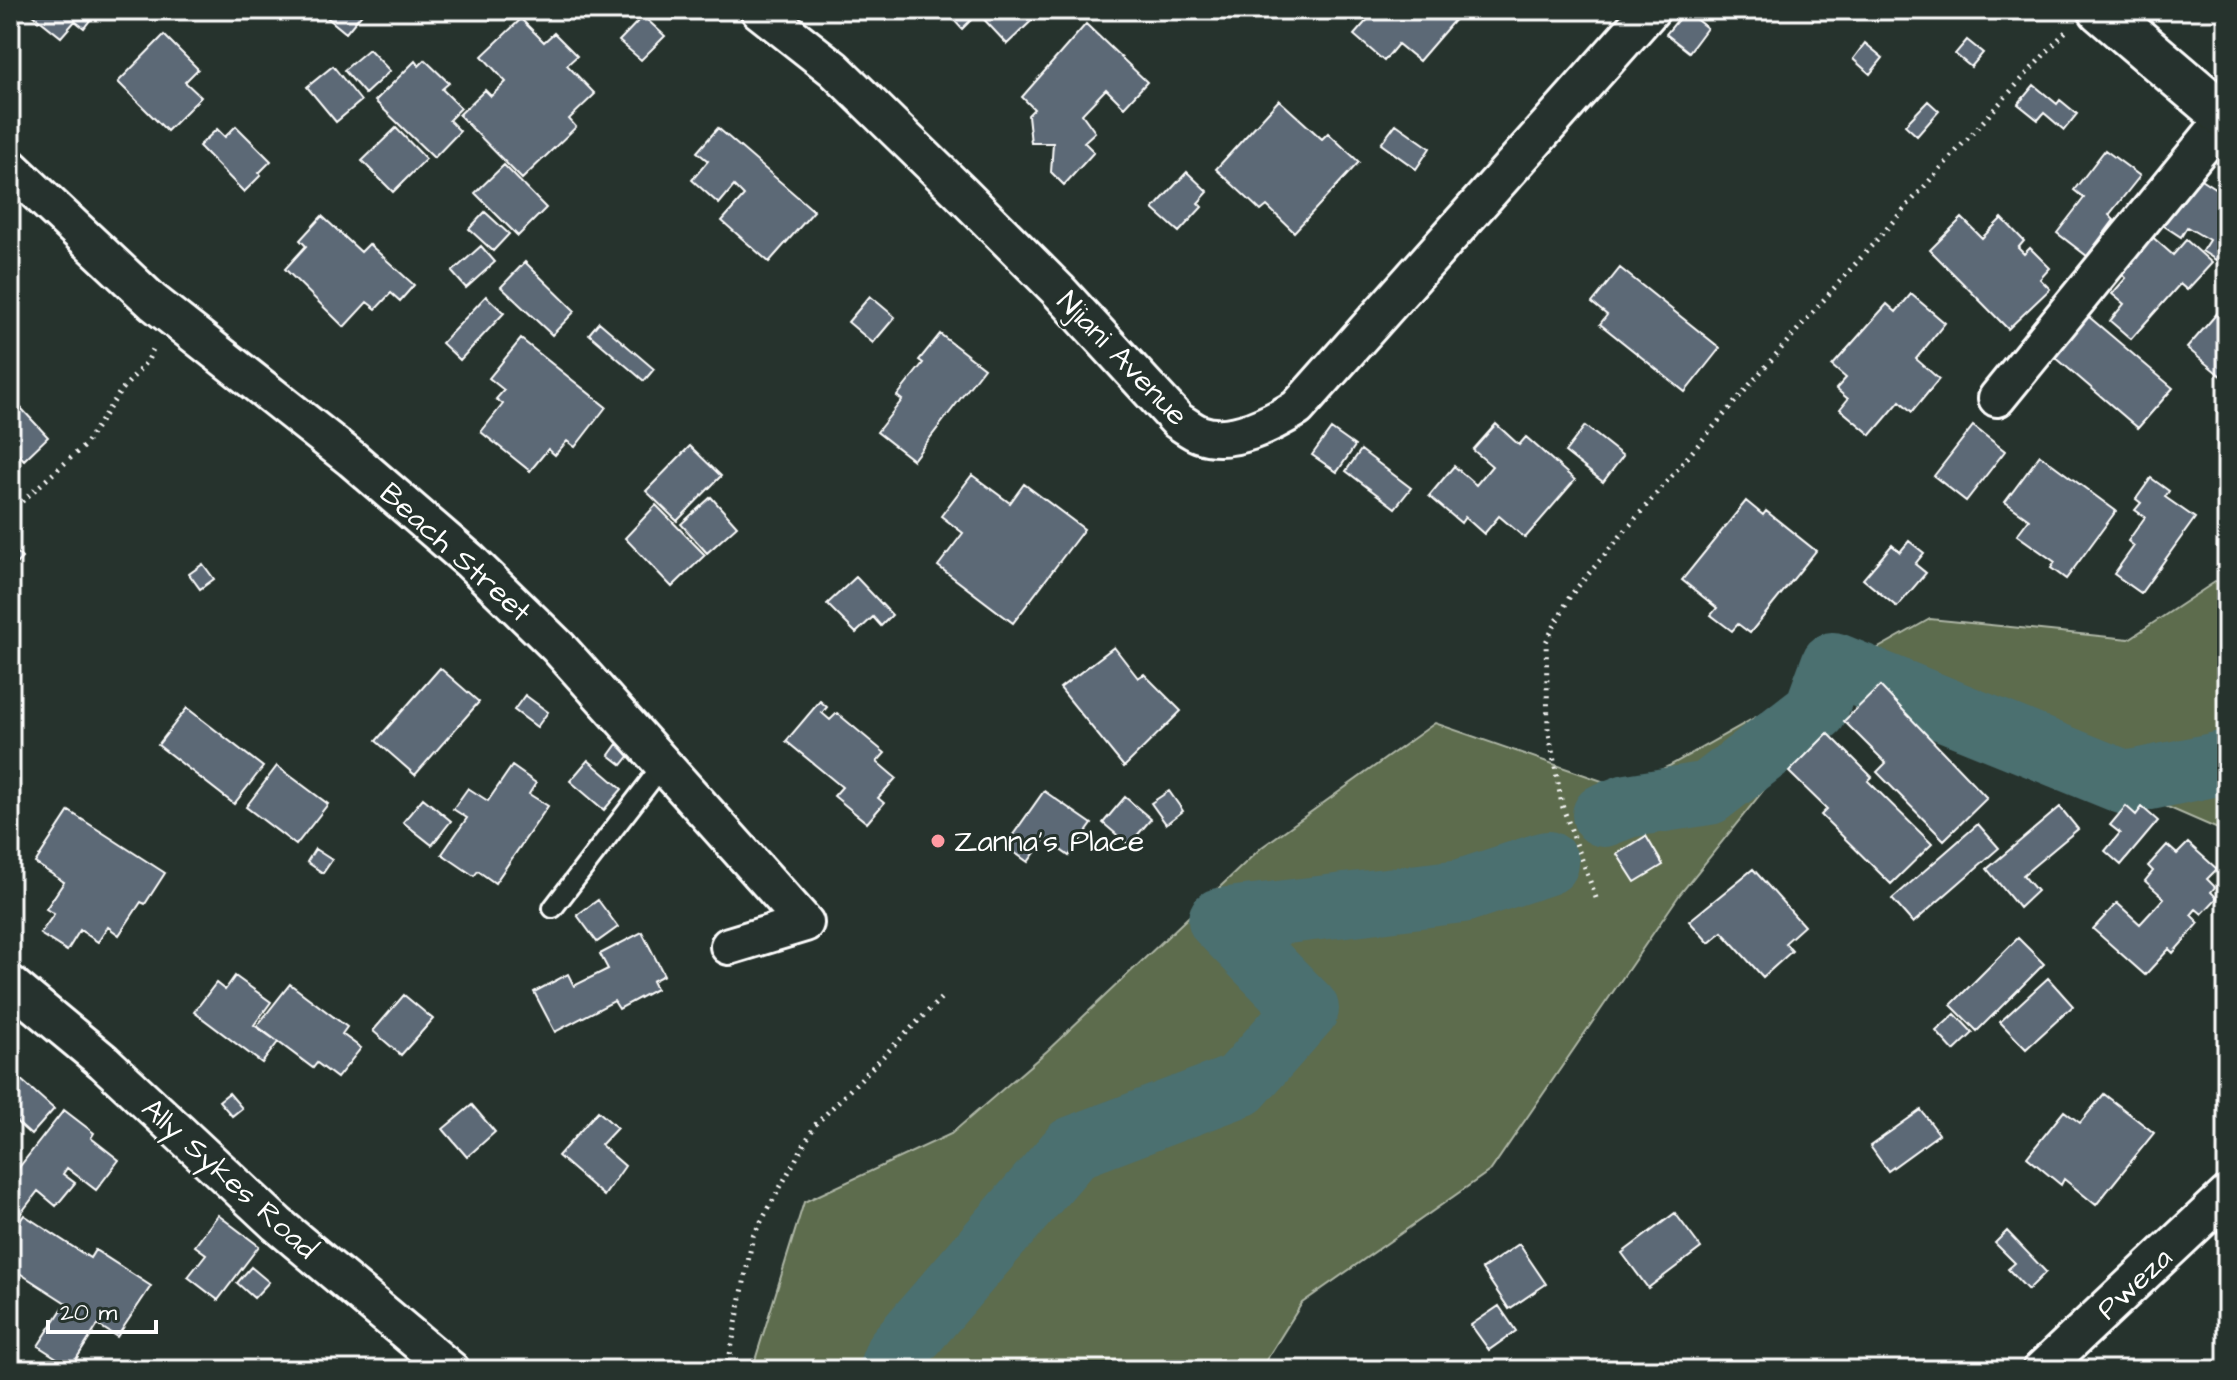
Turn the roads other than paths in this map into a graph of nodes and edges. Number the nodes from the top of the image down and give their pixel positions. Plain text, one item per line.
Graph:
1 (759, 10) edge
2 (1651, 10) edge
3 (2088, 16) edge
4 (2227, 118) edge
5 (10, 167) edge
6 (1997, 398) dead end
7 (662, 766) junction
8 (553, 908) dead end
9 (729, 946) dead end
10 (10, 984) edge
11 (2227, 1195) edge
12 (451, 1370) edge
13 (2041, 1370) edge

1 - 2 street, Njiani Avenue
3 - 4 main road
4 - 6 street
5 - 7 street, Beach Street
7 - 8 lane
7 - 9 street, Beach Street
10 - 12 street, Ally Sykes Road
11 - 13 street, Pweza

